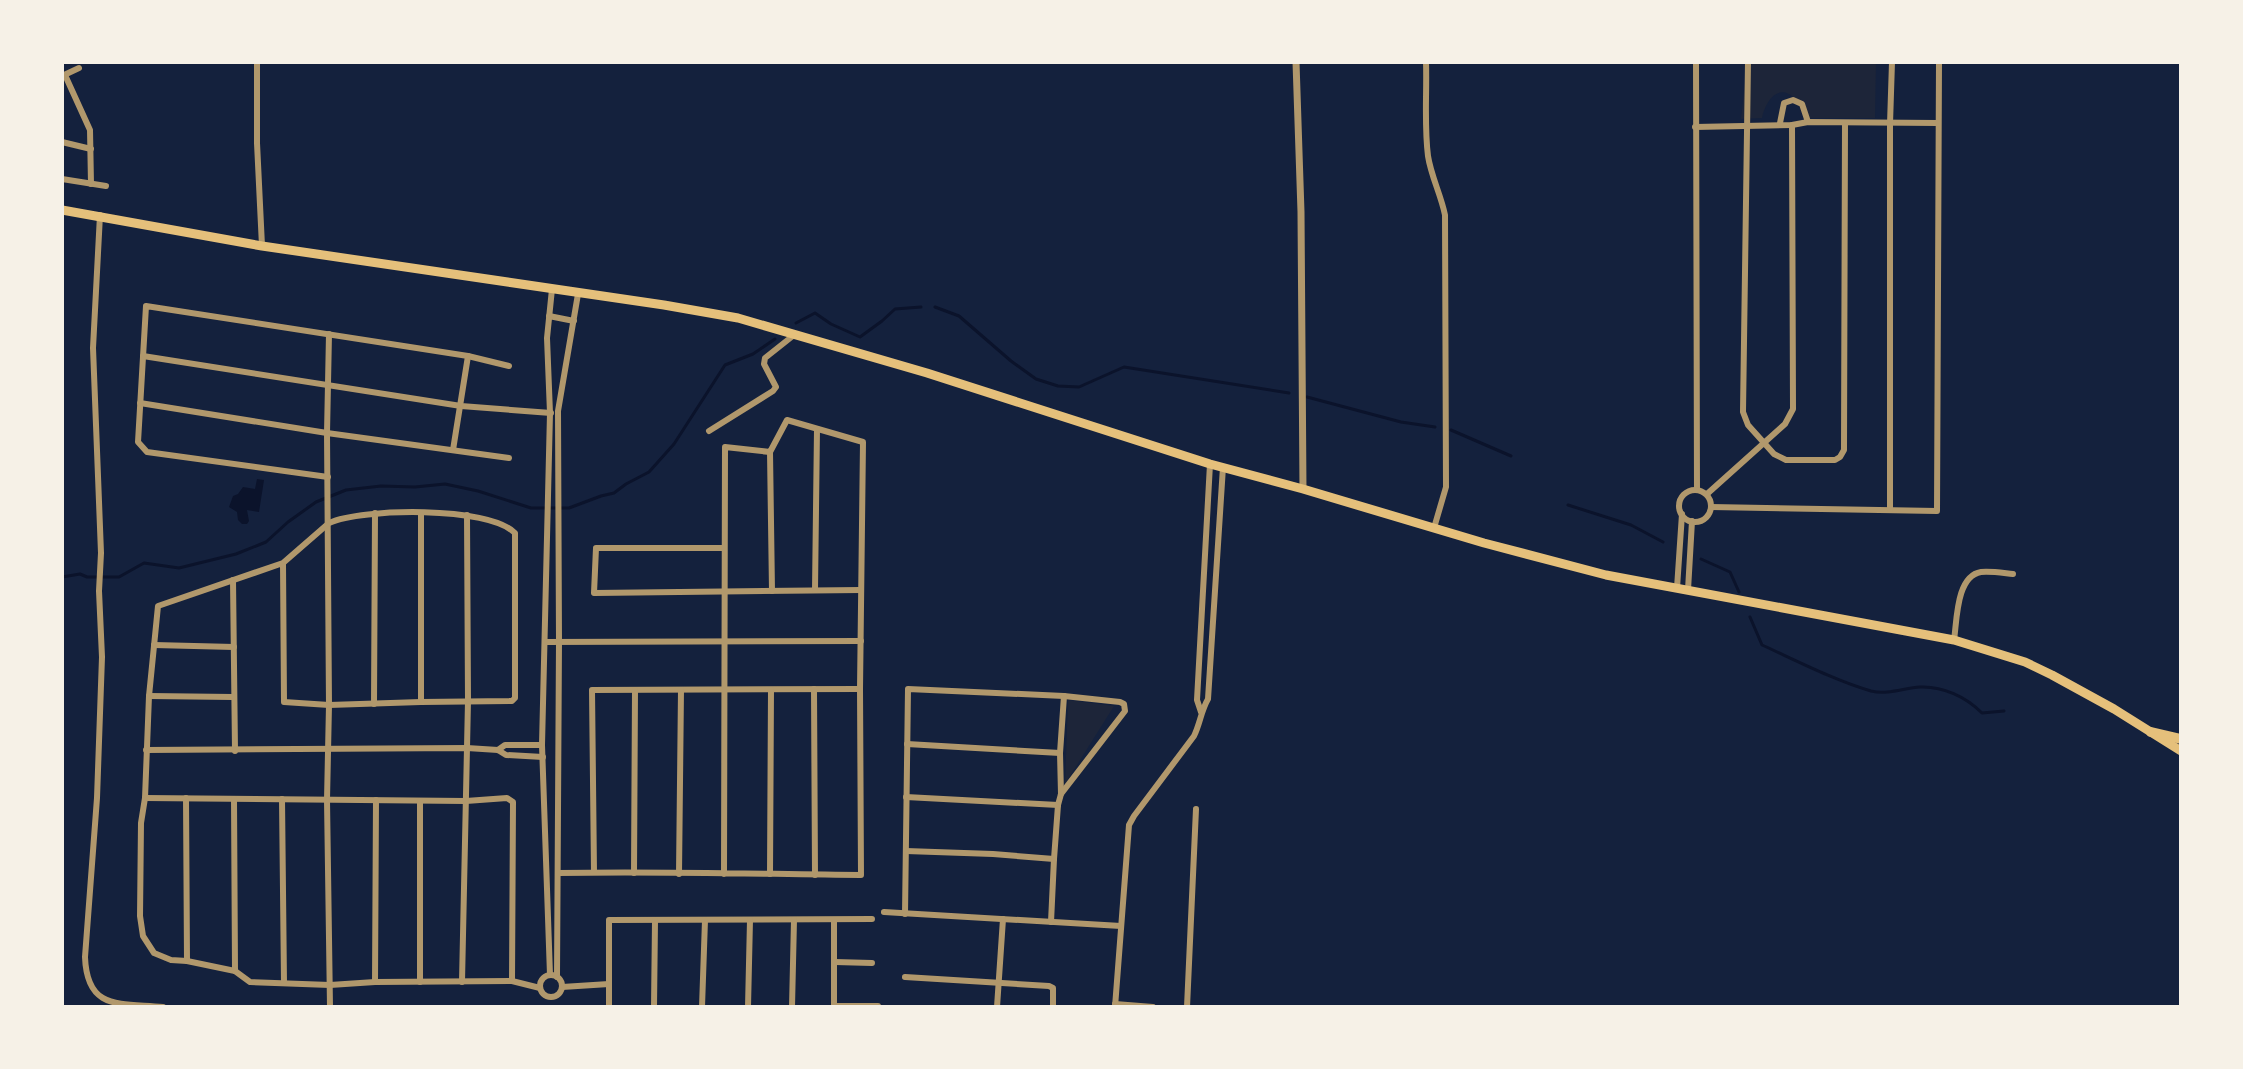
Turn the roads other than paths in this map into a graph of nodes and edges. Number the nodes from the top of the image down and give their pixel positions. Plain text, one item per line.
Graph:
1 (257, 62) edge
2 (1296, 62) edge
3 (1426, 62) edge
4 (1696, 62) edge
5 (1748, 62) edge
6 (1892, 62) edge
7 (1939, 62) edge
8 (79, 68) dead end
9 (64, 76) edge
10 (1808, 122) junction
11 (1780, 123) junction
12 (1845, 123) junction
13 (1938, 123) junction
14 (1890, 124) junction
15 (1792, 125) junction
16 (1746, 126) junction
17 (1695, 127) junction
18 (62, 142) edge
19 (91, 149) junction
20 (62, 179) edge
21 (91, 184) junction
22 (106, 186) dead end
23 (62, 210) edge
24 (100, 215) junction
25 (262, 246) junction
26 (552, 289) junction
27 (578, 294) junction
28 (549, 316) junction
29 (574, 321) junction
30 (329, 334) junction
31 (794, 335) junction
32 (143, 356) junction
33 (468, 356) junction
34 (509, 366) dead end
35 (330, 384) junction
36 (140, 403) junction
37 (461, 406) junction
38 (558, 411) junction
39 (550, 413) junction
40 (817, 429) junction
41 (709, 431) dead end
42 (327, 433) junction
43 (1765, 442) junction
44 (453, 450) junction
45 (770, 452) junction
46 (509, 458) dead end
47 (1210, 464) junction
48 (1223, 467) junction
49 (328, 477) junction
50 (1209, 485) junction
51 (1221, 486) junction
52 (1303, 489) junction
53 (1697, 490) junction
54 (1707, 494) junction
55 (1711, 507) junction
56 (1890, 510) junction
57 (375, 513) junction
58 (421, 513) junction
59 (1682, 514) junction
60 (467, 515) junction
61 (1692, 521) junction
62 (329, 523) junction
63 (1434, 528) junction
64 (546, 545) junction
65 (559, 546) junction
66 (724, 548) junction
67 (283, 563) junction
68 (2013, 574) dead end
69 (1689, 579) junction
70 (233, 580) junction
71 (1677, 582) junction
72 (815, 590) junction
73 (861, 590) junction
74 (1688, 590) junction
75 (772, 591) junction
76 (725, 592) junction
77 (1954, 640) junction
78 (725, 641) junction
79 (861, 641) junction
80 (545, 642) junction
81 (559, 642) junction
82 (154, 645) junction
83 (234, 647) junction
84 (814, 689) junction
85 (860, 689) junction
86 (635, 690) junction
87 (681, 690) junction
88 (725, 690) junction
89 (771, 690) junction
90 (149, 696) junction
91 (1064, 696) junction
92 (233, 697) junction
93 (468, 701) junction
94 (421, 702) junction
95 (374, 704) junction
96 (329, 705) junction
97 (1201, 712) junction
98 (2151, 732) junction
99 (2181, 739) edge
100 (907, 744) junction
101 (542, 745) junction
102 (467, 748) junction
103 (146, 750) junction
104 (328, 750) junction
105 (498, 750) junction
106 (235, 751) junction
107 (2181, 751) edge
108 (1060, 753) junction
109 (543, 757) junction
110 (1061, 794) junction
111 (906, 797) junction
112 (145, 798) junction
113 (186, 798) junction
114 (234, 799) junction
115 (282, 799) junction
116 (327, 800) junction
117 (376, 800) junction
118 (420, 801) junction
119 (466, 801) junction
120 (1058, 805) junction
121 (1196, 809) dead end
122 (906, 851) junction
123 (1054, 859) junction
124 (594, 872) junction
125 (558, 873) junction
126 (634, 873) junction
127 (679, 874) junction
128 (724, 874) junction
129 (770, 874) junction
130 (815, 875) junction
131 (884, 912) dead end
132 (905, 914) junction
133 (872, 919) dead end
134 (1003, 919) junction
135 (705, 920) junction
136 (750, 920) junction
137 (794, 920) junction
138 (655, 921) junction
139 (834, 921) junction
140 (1051, 922) junction
141 (1121, 926) junction
142 (187, 961) junction
143 (835, 962) junction
144 (872, 963) dead end
145 (235, 971) junction
146 (553, 976) junction
147 (905, 977) dead end
148 (512, 981) junction
149 (375, 982) junction
150 (420, 982) junction
151 (462, 982) junction
152 (284, 983) junction
153 (999, 983) junction
154 (609, 984) junction
155 (330, 985) junction
156 (562, 987) junction
157 (540, 988) junction
158 (550, 997) junction
159 (834, 1006) edge
160 (878, 1006) edge
161 (1115, 1006) edge
162 (163, 1007) edge
163 (330, 1007) edge
164 (550, 1007) edge
165 (609, 1007) edge
166 (654, 1007) edge
167 (702, 1007) edge
168 (748, 1007) edge
169 (792, 1007) edge
170 (997, 1007) edge
171 (1053, 1007) edge
172 (1153, 1007) edge
173 (1187, 1007) edge

1 - 25 street
2 - 52 street
3 - 63 street
4 - 17 street
5 - 16 street
6 - 14 street
7 - 13 street
8 - 9 street
9 - 19 street
10 - 11 street
10 - 12 street
10 - 15 street
11 - 15 street
11 - 16 street
12 - 14 street
12 - 43 street
13 - 14 street
13 - 56 street
14 - 56 street
15 - 43 street
16 - 17 street
16 - 43 street
17 - 53 street
18 - 19 street
19 - 21 street
20 - 21 street
21 - 22 street
23 - 24 main road
24 - 25 main road
24 - 162 street
25 - 26 main road
26 - 27 main road
26 - 28 street
27 - 29 street
27 - 31 main road
28 - 29 street
28 - 39 street
29 - 38 street
30 - 32 street
30 - 33 street
30 - 35 street
31 - 41 street
31 - 47 main road
32 - 35 street
32 - 36 street
33 - 34 street
33 - 37 street
35 - 37 street
35 - 42 street
36 - 42 street
36 - 49 street
37 - 39 street
37 - 44 street
38 - 39 street
38 - 65 street
39 - 64 street
40 - 45 street
40 - 72 street
40 - 73 street
42 - 44 street
42 - 49 street
43 - 54 street
44 - 46 street
45 - 66 street
45 - 75 street
47 - 48 main road
47 - 50 street
48 - 51 street
48 - 52 main road
49 - 62 street
50 - 51 street
50 - 97 street
51 - 97 street
52 - 63 main road
53 - 54 street
53 - 59 street
54 - 55 street
55 - 56 street
55 - 61 street
57 - 58 street
57 - 62 street
57 - 95 street
58 - 60 street
58 - 94 street
59 - 61 street
59 - 71 street
60 - 93 street
60 - 93 street
61 - 69 street
62 - 67 street
62 - 96 street
63 - 71 main road
64 - 65 street
64 - 80 street
65 - 81 street
66 - 76 street
66 - 76 street
67 - 70 street
67 - 96 street
68 - 77 street
69 - 71 street
69 - 74 street
70 - 82 street
70 - 83 street
71 - 74 main road
72 - 73 street
72 - 75 street
73 - 79 street
74 - 77 main road
75 - 76 street
76 - 78 street
77 - 98 main road
78 - 79 street
78 - 81 street
78 - 88 street
79 - 85 street
80 - 81 street
80 - 101 street
81 - 125 street
82 - 83 street
82 - 90 street
83 - 92 street
84 - 85 street
84 - 89 street
84 - 130 street
85 - 130 street
86 - 87 street
86 - 124 street
86 - 126 street
87 - 88 street
87 - 127 street
88 - 89 street
88 - 128 street
89 - 129 street
90 - 92 street
90 - 103 street
91 - 100 street
91 - 108 street
91 - 110 street
92 - 106 street
93 - 94 street
93 - 102 street
94 - 95 street
95 - 96 street
96 - 104 street
97 - 141 street
98 - 99 highway
98 - 107 main road
100 - 108 street
100 - 111 street
101 - 105 street
101 - 109 street
102 - 104 street
102 - 105 street
102 - 119 street
103 - 106 street
103 - 112 street
104 - 106 street
104 - 116 street
105 - 109 street
108 - 110 street
109 - 146 street
110 - 120 street
111 - 120 street
111 - 122 street
112 - 113 street
112 - 142 street
113 - 114 street
113 - 142 street
114 - 115 street
114 - 145 street
115 - 116 street
115 - 152 street
116 - 117 street
116 - 155 street
117 - 118 street
117 - 149 street
118 - 119 street
118 - 150 street
119 - 148 street
119 - 151 street
120 - 123 street
121 - 173 street
122 - 123 street
122 - 132 street
123 - 140 street
124 - 125 street
124 - 126 street
125 - 146 street
126 - 127 street
127 - 128 street
128 - 129 street
129 - 130 street
131 - 132 street
132 - 134 street
133 - 139 street
134 - 140 street
134 - 153 street
135 - 136 street
135 - 138 street
135 - 167 street
136 - 137 street
136 - 168 street
137 - 139 street
137 - 169 street
138 - 154 street
138 - 166 street
139 - 143 street
140 - 141 street
141 - 161 street
142 - 145 street
143 - 144 street
143 - 159 street
145 - 152 street
146 - 156 street
146 - 157 street
147 - 153 street
148 - 151 street
148 - 157 street
149 - 150 street
149 - 155 street
150 - 151 street
152 - 155 street
153 - 170 street
153 - 171 street
154 - 156 street
154 - 165 street
155 - 163 street
156 - 158 street
157 - 158 street
158 - 164 street
159 - 160 street
161 - 172 street

